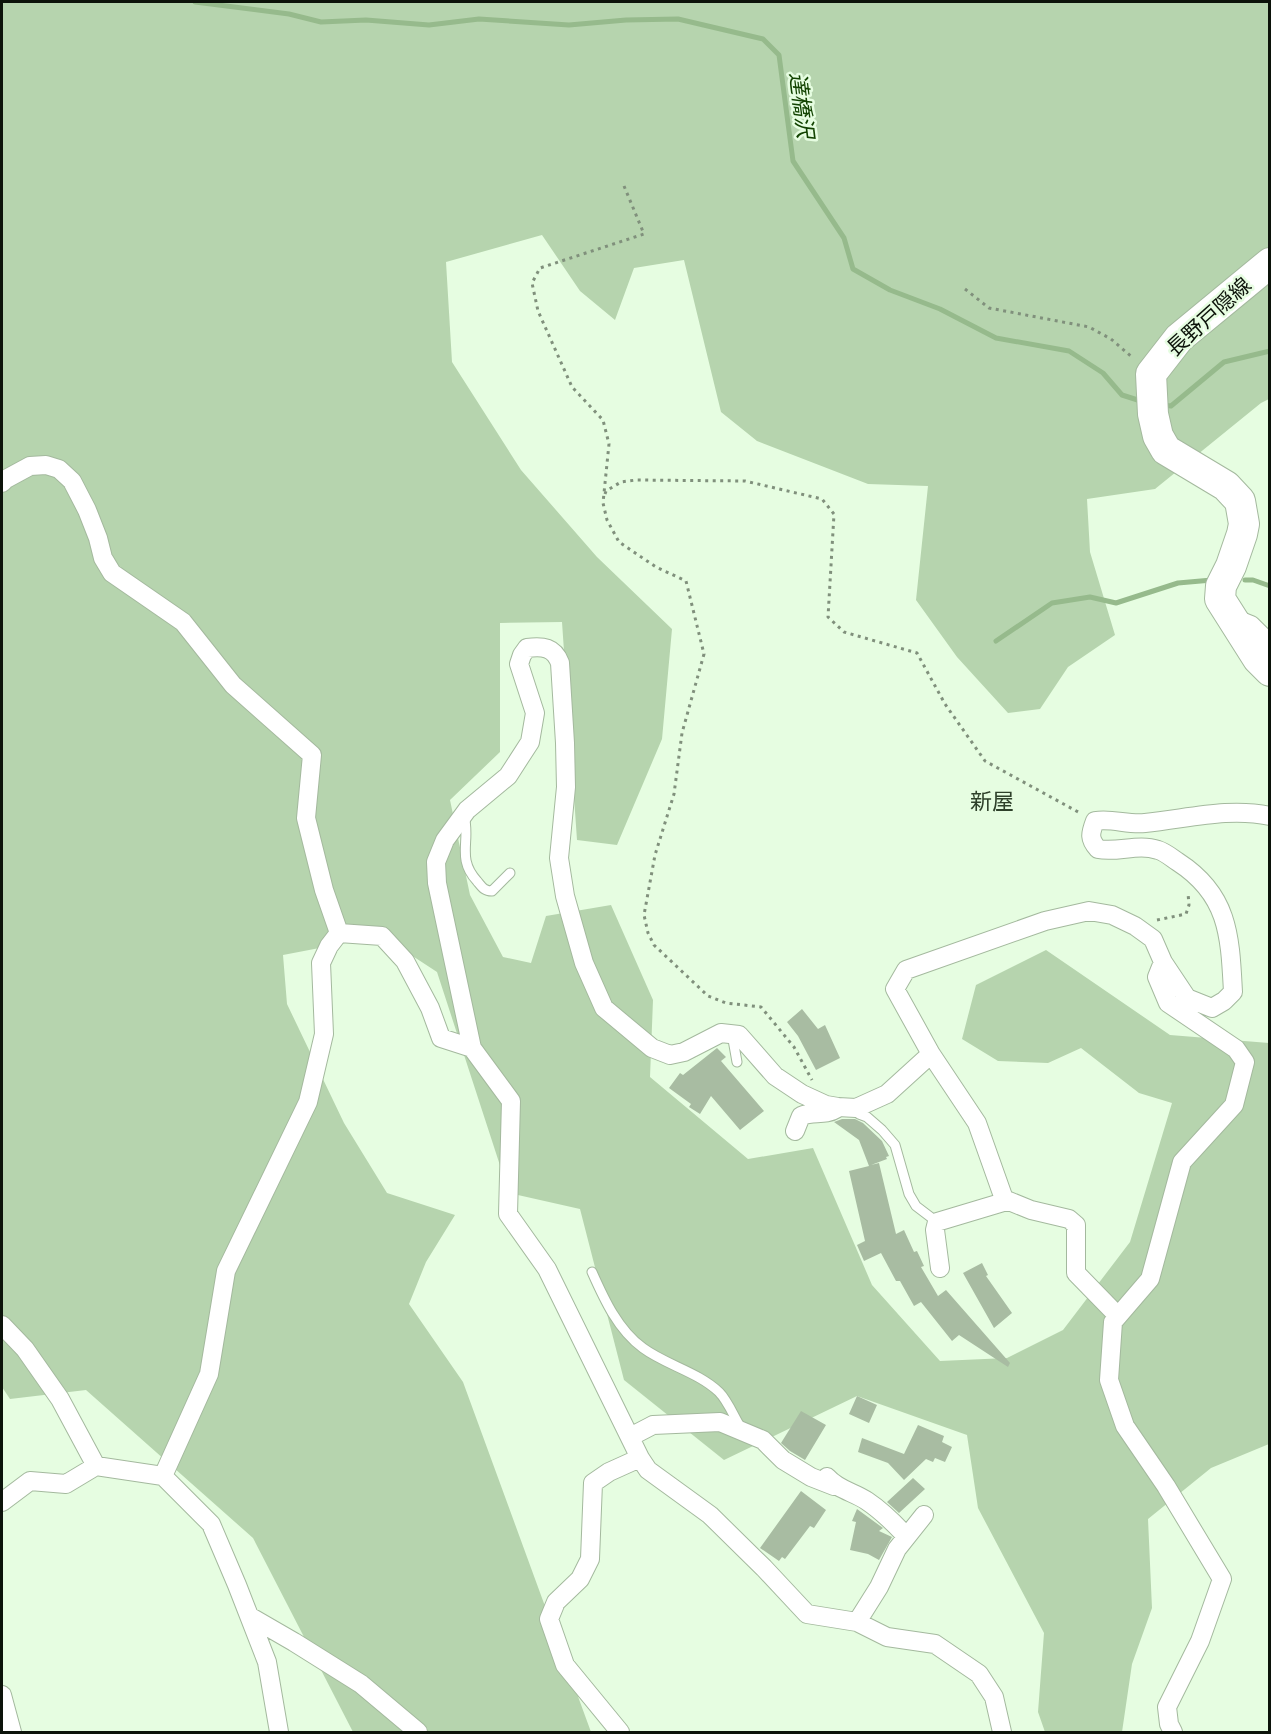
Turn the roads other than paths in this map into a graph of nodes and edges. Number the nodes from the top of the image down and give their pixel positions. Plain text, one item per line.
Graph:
1 (1269, 263) edge
2 (2, 483) edge
3 (1234, 618) junction
4 (1269, 644) edge
5 (1269, 671) edge
6 (464, 814) junction
7 (1269, 816) edge
8 (510, 873) dead end
9 (339, 933) junction
10 (1163, 962) junction
11 (732, 1034) junction
12 (472, 1048) junction
13 (931, 1054) junction
14 (737, 1062) dead end
15 (840, 1107) junction
16 (795, 1131) dead end
17 (1007, 1201) junction
18 (937, 1222) junction
19 (940, 1268) dead end
20 (592, 1272) dead end
21 (1118, 1316) junction
22 (2, 1325) edge
23 (743, 1432) junction
24 (630, 1437) junction
25 (640, 1458) junction
26 (96, 1466) junction
27 (817, 1466) dead end
28 (163, 1476) junction
29 (834, 1486) junction
30 (2, 1502) edge
31 (924, 1515) dead end
32 (906, 1536) junction
33 (249, 1616) junction
34 (857, 1622) junction
35 (2, 1695) edge
36 (12, 1732) edge
37 (279, 1732) edge
38 (418, 1732) edge
39 (620, 1732) edge
40 (1002, 1732) edge
41 (1173, 1732) edge

1 - 3 main road, 長野戸隠線
2 - 9 street
3 - 4 street
3 - 5 main road, 長野戸隠線
6 - 8 lane
6 - 11 street
6 - 12 street
7 - 10 street
9 - 12 street
9 - 28 street
10 - 13 street
10 - 21 street
11 - 14 lane
11 - 15 street
12 - 24 street
13 - 15 street
13 - 17 street
15 - 16 street
15 - 18 lane
17 - 18 street
17 - 21 street
18 - 19 street
20 - 23 lane
21 - 41 street
22 - 26 street
23 - 24 street
23 - 29 street
24 - 25 street
25 - 34 street
25 - 39 street
26 - 28 street
26 - 30 street
27 - 29 street
28 - 33 street
29 - 32 street
31 - 32 street
32 - 34 street
33 - 37 street
33 - 38 street
34 - 40 street
35 - 36 street

